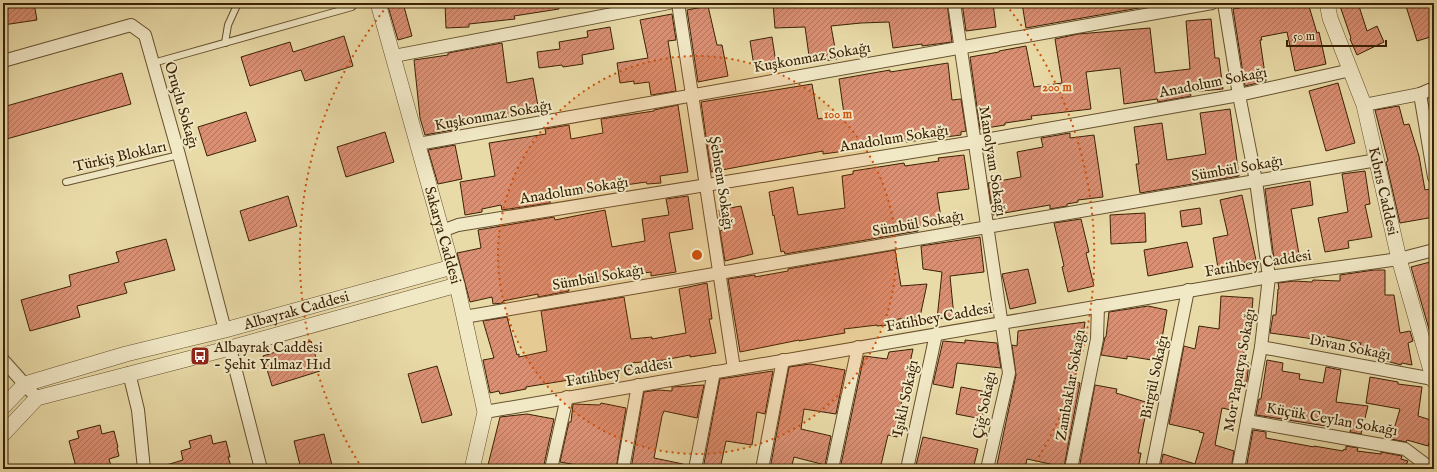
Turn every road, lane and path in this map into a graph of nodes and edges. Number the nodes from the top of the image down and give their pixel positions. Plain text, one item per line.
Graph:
1 (238, 3) edge
2 (378, 3) edge
3 (669, 3) edge
4 (678, 3) edge
5 (954, 3) edge
6 (1212, 3) edge
7 (1224, 3) edge
8 (1327, 3) edge
9 (352, 7) dead end
10 (225, 43) junction
11 (960, 47) junction
12 (394, 56) junction
13 (3, 61) edge
14 (153, 63) junction
15 (1351, 70) junction
16 (1434, 88) edge
17 (1420, 94) junction
18 (692, 95) junction
19 (1239, 95) junction
20 (1364, 105) junction
21 (974, 142) junction
22 (418, 144) junction
23 (179, 155) junction
24 (1377, 160) junction
25 (1434, 172) edge
26 (1256, 181) junction
27 (66, 182) dead end
28 (706, 185) junction
29 (987, 227) junction
30 (442, 231) junction
31 (1434, 250) edge
32 (1399, 259) junction
33 (452, 267) junction
34 (720, 273) junction
35 (1269, 277) junction
36 (457, 285) junction
37 (1188, 290) junction
38 (1098, 306) junction
39 (464, 317) junction
40 (1002, 323) junction
41 (225, 330) junction
42 (936, 334) junction
43 (858, 347) junction
44 (1261, 347) junction
45 (230, 348) junction
46 (126, 354) junction
47 (3, 360) edge
48 (783, 360) junction
49 (734, 369) junction
50 (714, 372) junction
51 (129, 373) junction
52 (1434, 380) edge
53 (25, 384) junction
54 (638, 385) junction
55 (567, 397) junction
56 (37, 398) junction
57 (3, 407) edge
58 (485, 412) junction
59 (1247, 421) junction
60 (3, 434) edge
61 (1430, 465) edge
62 (144, 469) edge
63 (261, 469) edge
64 (472, 469) edge
65 (551, 469) edge
66 (623, 469) edge
67 (694, 469) edge
68 (762, 469) edge
69 (832, 469) edge
70 (906, 469) edge
71 (987, 469) edge
72 (1071, 469) edge
73 (1152, 469) edge
74 (1238, 469) edge

1 - 10 lane
2 - 12 street, Sakarya Caddesi
3 - 12 street
4 - 18 street, Şebnem Sokağı
5 - 11 street, Manolyam Sokağı
6 - 11 street, Kuşkonmaz Sokağı
7 - 19 street, Mor Papatya Sokağı
8 - 15 street, Kıbrıs Caddesi
9 - 10 lane
10 - 14 lane
11 - 18 street, Kuşkonmaz Sokağı
11 - 21 street, Manolyam Sokağı
12 - 22 street, Sakarya Caddesi
13 - 14 street, Oruçlu Sokağı
14 - 23 street, Oruçlu Sokağı
15 - 19 street, Anadolum Sokağı
15 - 20 street, Kıbrıs Caddesi
16 - 17 street
17 - 20 street
17 - 25 street
18 - 22 street, Kuşkonmaz Sokağı
18 - 28 street, Şebnem Sokağı
19 - 21 street, Anadolum Sokağı
19 - 26 street, Mor Papatya Sokağı
20 - 24 street, Kıbrıs Caddesi
21 - 28 street, Anadolum Sokağı
21 - 29 street, Manolyam Sokağı
22 - 30 street, Sakarya Caddesi
23 - 27 lane, Türkiş Blokları
23 - 41 street, Oruçlu Sokağı
24 - 26 street, Sümbül Sokağı
24 - 32 street, Kıbrıs Caddesi
26 - 29 street, Sümbül Sokağı
26 - 35 street, Mor Papatya Sokağı
28 - 30 street, Anadolum Sokağı
28 - 34 street, Şebnem Sokağı
29 - 34 street, Sümbül Sokağı
29 - 40 street, Manolyam Sokağı
30 - 33 street, Sakarya Caddesi
31 - 32 street, Fatihbey Caddesi
32 - 35 street, Fatihbey Caddesi
32 - 52 street, Kıbrıs Caddesi
33 - 36 street, Sakarya Caddesi
33 - 41 street, Albayrak Caddesi
34 - 39 street, Sümbül Sokağı
34 - 49 street, Şebnem Sokağı
35 - 37 street, Fatihbey Caddesi
35 - 44 street, Mor Papatya Sokağı
36 - 39 street, Sakarya Caddesi
36 - 45 street, Albayrak Caddesi
37 - 38 street, Fatihbey Caddesi
37 - 73 street, Birgül Sokağı
38 - 40 street, Fatihbey Caddesi
38 - 72 street, Zambaklar Sokağı
39 - 58 street, Sakarya Caddesi
40 - 42 street, Fatihbey Caddesi
40 - 71 street, Çiğ Sokağı
41 - 45 street
41 - 46 street, Albayrak Caddesi
42 - 43 street, Fatihbey Caddesi
42 - 70 street, Işıklı Sokağı
43 - 48 street, Fatihbey Caddesi
43 - 69 street
44 - 52 street, Divan Sokağı
44 - 59 street, Mor Papatya Sokağı
45 - 51 street, Albayrak Caddesi
45 - 63 street
46 - 51 street
46 - 53 street, Albayrak Caddesi
47 - 53 street
48 - 49 street, Fatihbey Caddesi
48 - 68 street
49 - 50 street, Fatihbey Caddesi
50 - 54 street, Fatihbey Caddesi
50 - 67 street
51 - 56 street, Albayrak Caddesi
51 - 62 street
53 - 56 street
53 - 57 street, Albayrak Caddesi
54 - 55 street, Fatihbey Caddesi
54 - 66 street
55 - 58 street, Fatihbey Caddesi
55 - 65 street
56 - 60 street
58 - 64 street, Sakarya Caddesi
59 - 61 street, Küçük Ceylan Sokağı
59 - 74 street, Mor Papatya Sokağı

